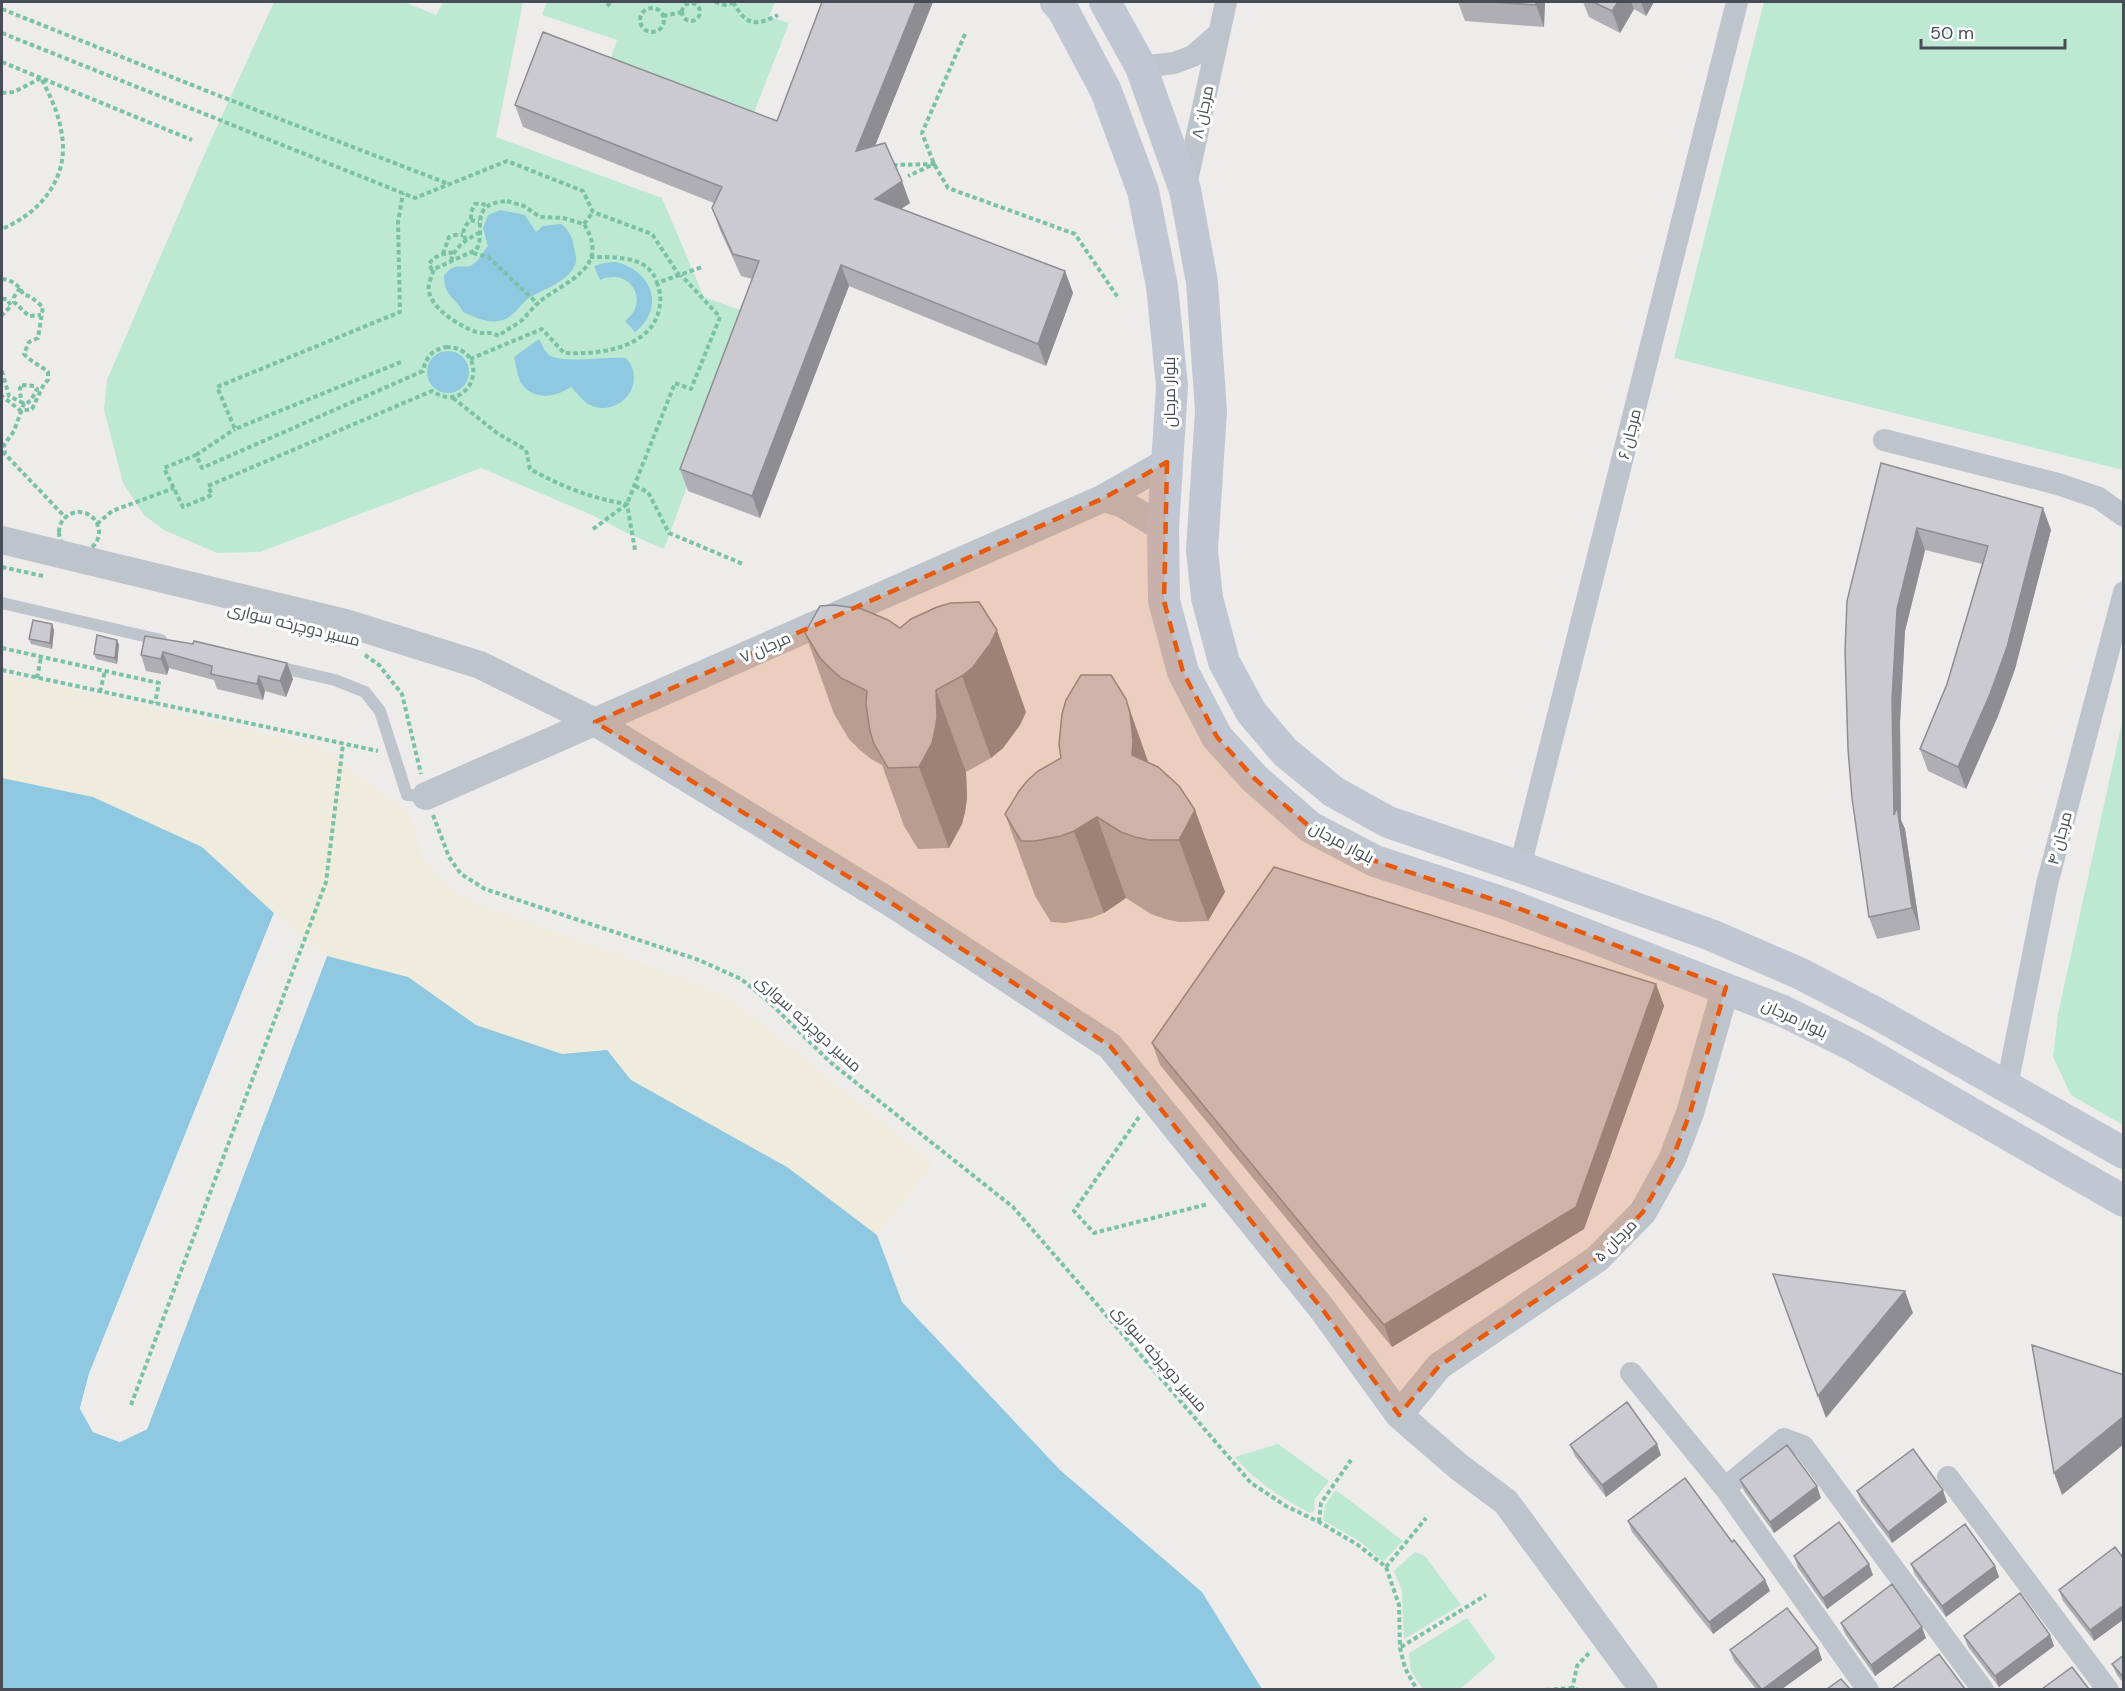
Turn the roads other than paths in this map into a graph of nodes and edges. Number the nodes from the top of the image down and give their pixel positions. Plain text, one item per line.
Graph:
1 (1056, 2) edge
2 (1105, 2) edge
3 (1226, 2) edge
4 (1737, 2) edge
5 (1218, 34) junction
6 (1142, 67) junction
7 (1185, 190) junction
8 (1884, 440) dead end
9 (1167, 462) junction
10 (1104, 498) junction
11 (2124, 516) edge
12 (1162, 528) junction
13 (2, 540) edge
14 (2124, 592) edge
15 (2, 603) edge
16 (175, 644) edge
17 (267, 665) edge
18 (595, 722) junction
19 (426, 796) joint
20 (1520, 867) junction
21 (1507, 904) junction
22 (1726, 987) junction
23 (2007, 1086) junction
24 (2124, 1153) edge
25 (2124, 1201) edge
26 (1631, 1373) dead end
27 (1399, 1415) junction
28 (1948, 1477) dead end
29 (1725, 1488) junction
30 (1644, 1689) edge
31 (1868, 1689) edge
32 (1983, 1689) edge
33 (2108, 1689) edge

1 - 9 main road, بلوار مرجان
2 - 6 main road
3 - 5 street, مرجان ۸
4 - 20 street, مرجان ۶
5 - 6 street
5 - 7 street, مرجان ۸
6 - 7 main road
7 - 20 main road
8 - 11 street
9 - 10 street, مرجان ۷
9 - 12 main road, بلوار مرجان
10 - 12 street
10 - 18 street, مرجان ۷
12 - 21 main road, بلوار مرجان
13 - 18 street
14 - 23 street, مرجان ۴
15 - 16 lane
17 - 19 lane
18 - 19 street, مرجان ۷
18 - 27 street
20 - 21 main road
20 - 23 main road
21 - 22 main road, بلوار مرجان
22 - 25 main road, بلوار مرجان
22 - 27 street, مرجان ۵
23 - 24 main road
26 - 29 street
27 - 30 street
28 - 33 street
29 - 31 street
29 - 32 street

